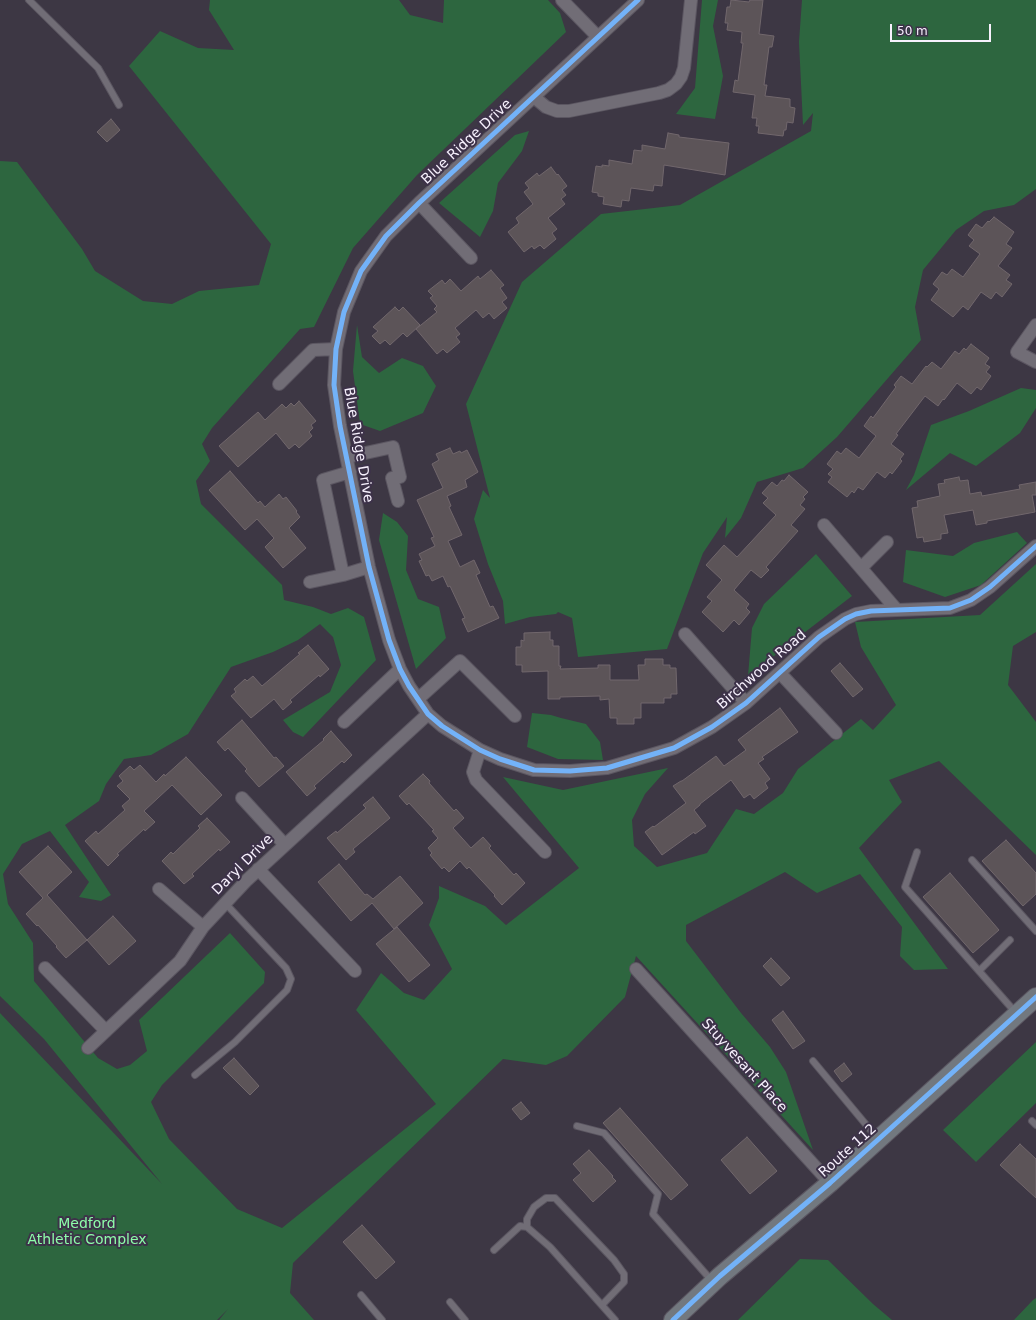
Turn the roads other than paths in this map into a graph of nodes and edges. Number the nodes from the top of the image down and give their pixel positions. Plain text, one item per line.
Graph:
1 (30, 0) edge
2 (562, 0) edge
3 (638, 0) edge
4 (690, 0) edge
5 (598, 37) junction
6 (534, 97) junction
7 (119, 105) dead end
8 (419, 203) junction
9 (471, 258) dead end
10 (1036, 325) edge
11 (336, 349) junction
12 (1036, 362) edge
13 (279, 384) dead end
14 (347, 457) junction
15 (350, 472) junction
16 (398, 501) dead end
17 (824, 524) dead end
18 (887, 542) dead end
19 (1036, 546) edge
20 (369, 567) junction
21 (862, 567) junction
22 (343, 575) junction
23 (310, 582) dead end
24 (896, 609) junction
25 (685, 634) dead end
26 (400, 669) junction
27 (780, 673) junction
28 (418, 699) junction
29 (746, 703) junction
30 (428, 714) junction
31 (515, 716) dead end
32 (344, 722) dead end
33 (836, 733) dead end
34 (480, 750) junction
35 (242, 798) dead end
36 (285, 845) junction
37 (545, 852) dead end
38 (917, 852) dead end
39 (972, 860) dead end
40 (258, 870) junction
41 (159, 889) dead end
42 (225, 903) junction
43 (203, 927) junction
44 (1036, 931) edge
45 (1010, 940) dead end
46 (45, 968) dead end
47 (636, 969) dead end
48 (356, 971) dead end
49 (979, 971) junction
50 (1036, 997) edge
51 (1017, 1014) junction
52 (106, 1031) junction
53 (88, 1048) dead end
54 (813, 1061) dead end
55 (196, 1075) dead end
56 (577, 1126) dead end
57 (878, 1140) junction
58 (830, 1183) junction
59 (527, 1227) junction
60 (494, 1250) dead end
61 (713, 1282) junction
62 (361, 1295) dead end
63 (450, 1302) dead end
64 (602, 1305) junction
65 (382, 1320) edge
66 (465, 1320) edge
67 (615, 1320) edge
68 (673, 1320) edge

1 - 7 lane
2 - 5 street
3 - 5 street, Blue Ridge Drive
4 - 6 street
5 - 6 street, Blue Ridge Drive
6 - 8 street, Blue Ridge Drive
8 - 9 street
8 - 11 street, Blue Ridge Drive
10 - 12 street
11 - 13 street
11 - 14 street, Blue Ridge Drive
14 - 15 street, Blue Ridge Drive
14 - 16 street
15 - 20 street, Blue Ridge Drive
15 - 22 street
17 - 21 street
18 - 21 street
19 - 24 street, Birchwood Road
20 - 22 street
20 - 26 street, Blue Ridge Drive
21 - 24 street
22 - 23 street
24 - 27 street, Birchwood Road
25 - 29 street
26 - 28 street, Blue Ridge Drive
26 - 32 street
27 - 29 street, Birchwood Road
27 - 33 street
28 - 30 street, Blue Ridge Drive
28 - 31 street
29 - 34 street, Birchwood Road
30 - 34 street, Birchwood Road
30 - 36 street, Daryl Drive
34 - 37 street
35 - 36 street
36 - 40 street, Daryl Drive
38 - 49 lane
39 - 44 lane
40 - 42 street, Daryl Drive
40 - 48 street
41 - 43 street
42 - 43 street, Daryl Drive
42 - 55 lane
43 - 52 street, Daryl Drive
45 - 49 lane
46 - 52 street
47 - 58 street, Stuyvesant Place
49 - 51 lane
50 - 51 main road, Route 112
51 - 57 main road, Route 112
52 - 53 street, Daryl Drive
54 - 57 lane
56 - 61 lane
57 - 58 main road, Route 112
58 - 61 main road, Route 112
59 - 60 lane
59 - 64 lane
59 - 64 lane
61 - 68 main road, Route 112
62 - 65 lane
63 - 66 lane
64 - 67 lane

